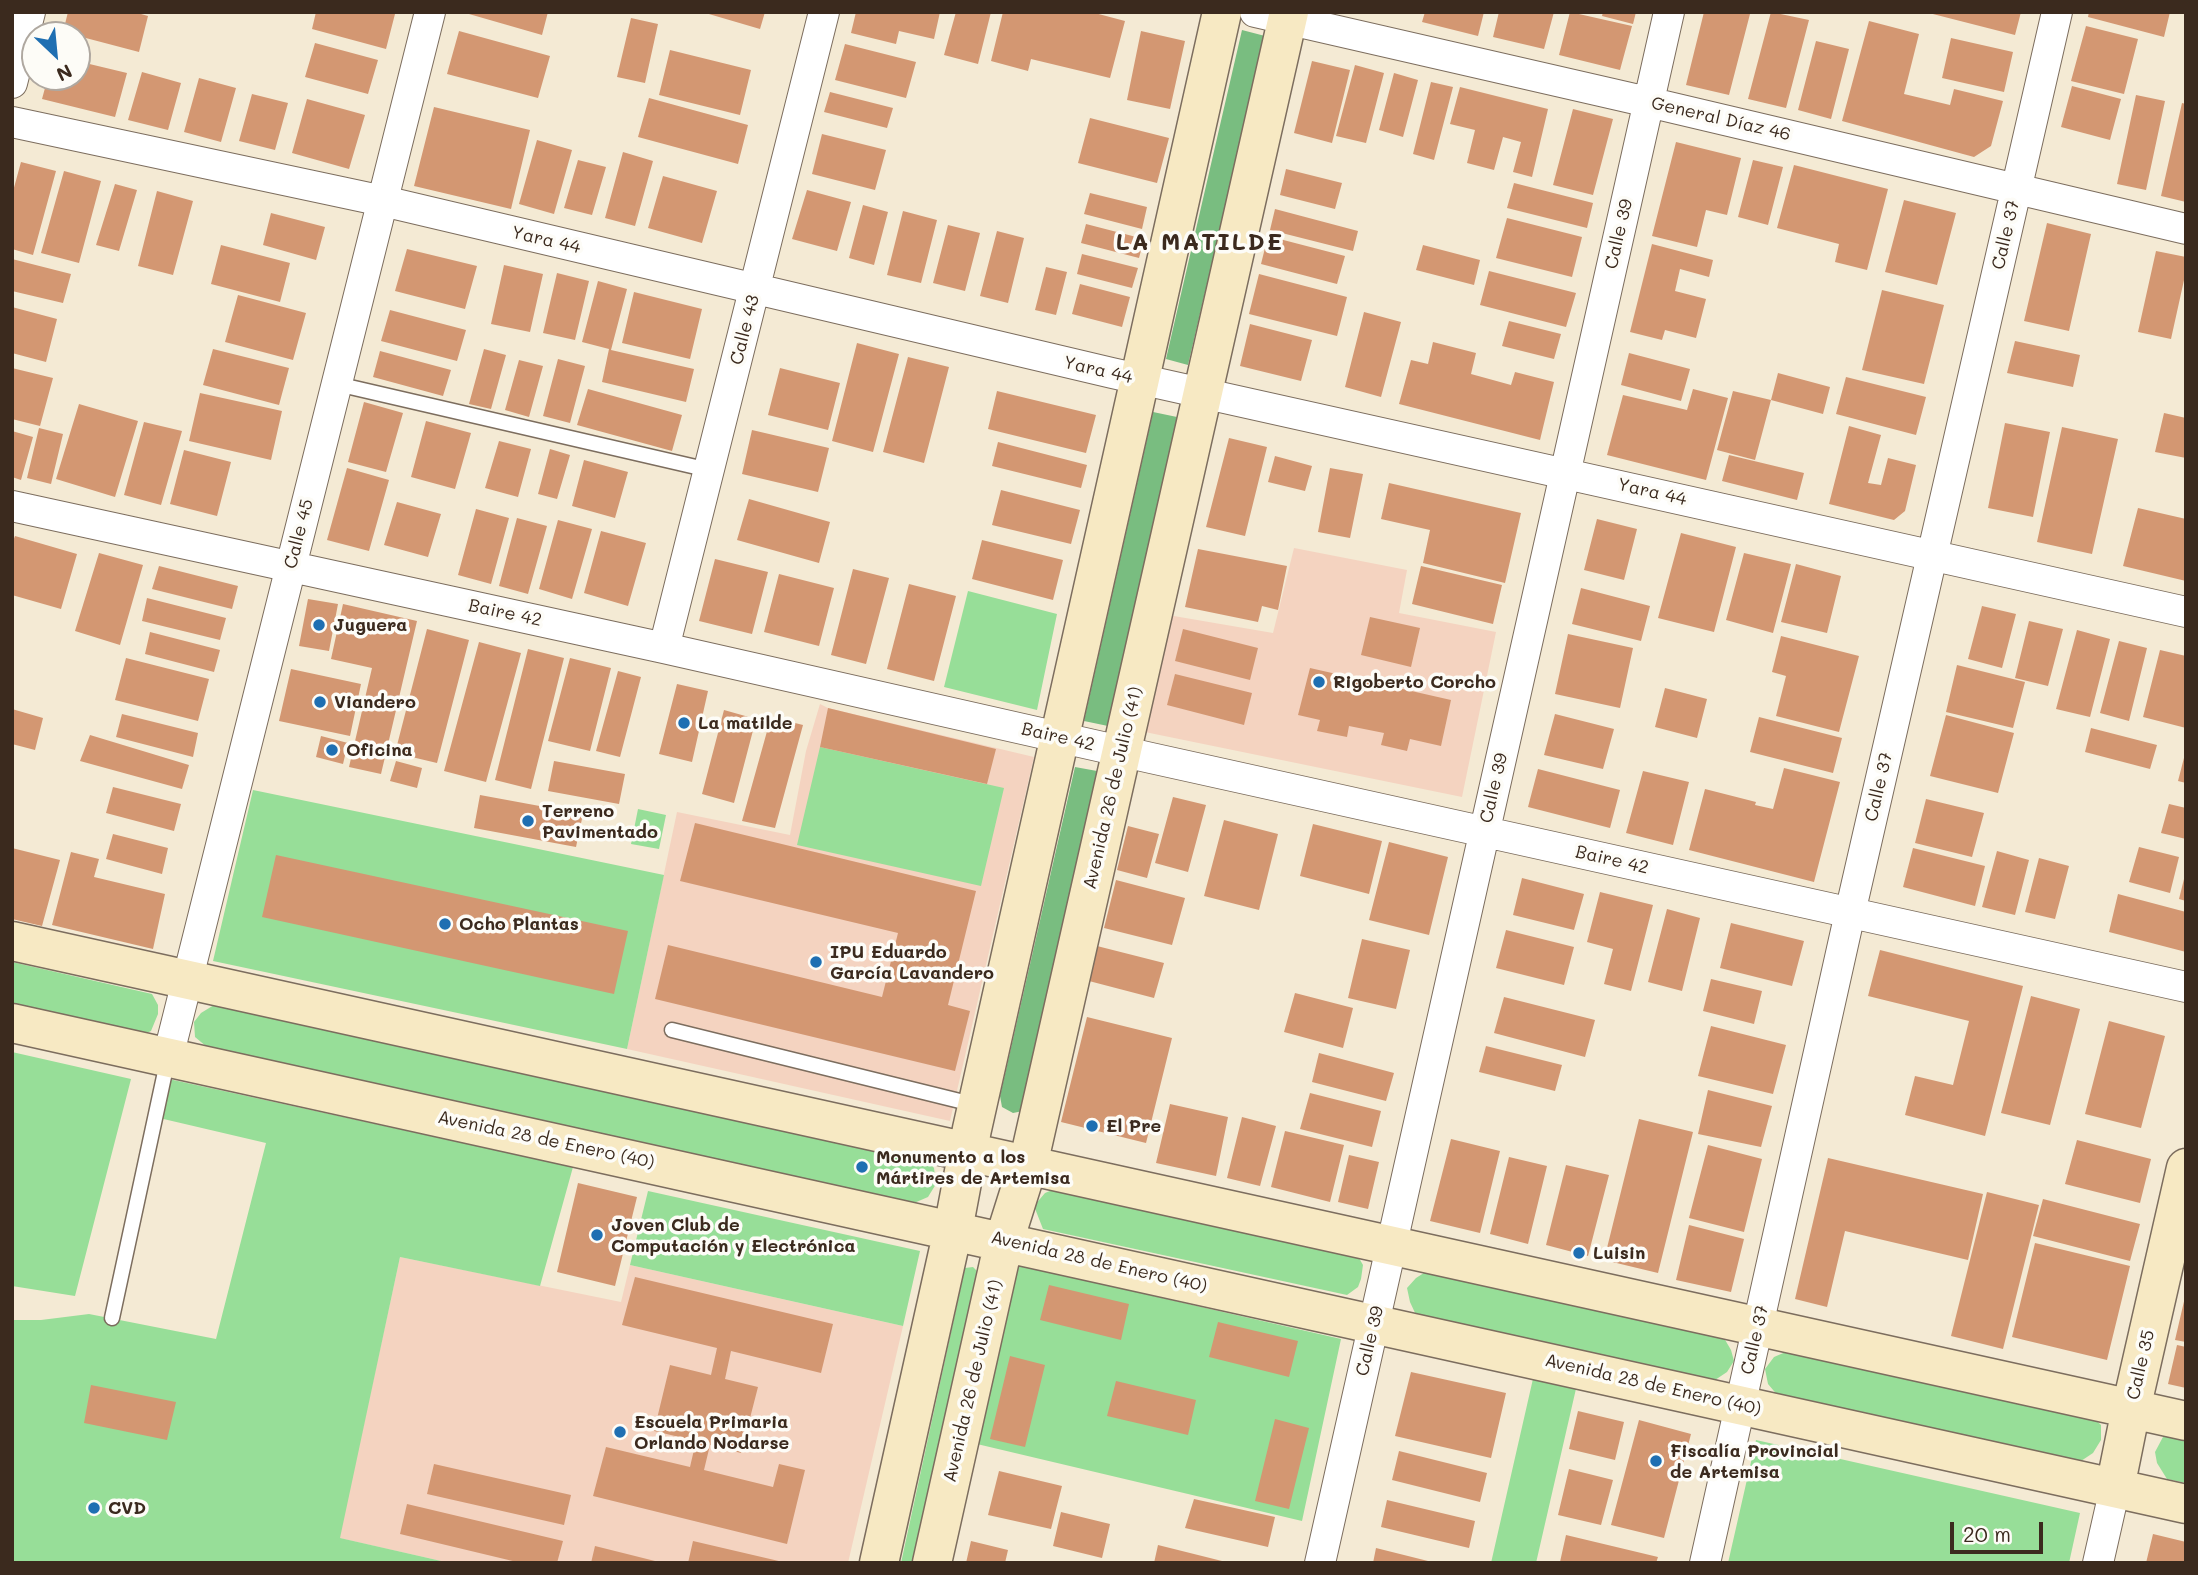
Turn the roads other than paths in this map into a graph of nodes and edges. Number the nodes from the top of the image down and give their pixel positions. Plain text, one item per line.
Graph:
1 (30, 12) edge
2 (430, 12) edge
3 (824, 12) edge
4 (1222, 12) edge
5 (1668, 12) edge
6 (2057, 12) edge
7 (1277, 15) edge
8 (12, 82) edge
9 (1648, 102) junction
10 (12, 122) edge
11 (2016, 190) junction
12 (383, 201) junction
13 (2186, 229) edge
14 (755, 290) junction
15 (1140, 379) junction
16 (337, 384) junction
17 (1202, 393) junction
18 (709, 470) junction
19 (1565, 473) junction
20 (12, 506) edge
21 (1933, 555) junction
22 (291, 566) junction
23 (2186, 612) edge
24 (664, 648) junction
25 (1060, 737) junction
26 (1121, 751) junction
27 (1485, 832) junction
28 (1850, 913) junction
29 (12, 941) edge
30 (188, 980) junction
31 (2186, 987) edge
32 (12, 1023) edge
33 (672, 1030) dead end
34 (168, 1056) junction
35 (977, 1105) junction
36 (967, 1152) junction
37 (1028, 1166) junction
38 (2186, 1168) edge
39 (953, 1230) junction
40 (1004, 1241) junction
41 (1391, 1245) junction
42 (112, 1318) dead end
43 (1374, 1324) junction
44 (1758, 1326) junction
45 (1740, 1405) junction
46 (2131, 1409) junction
47 (2186, 1421) edge
48 (2115, 1488) junction
49 (2186, 1504) edge
50 (879, 1563) edge
51 (932, 1563) edge
52 (1320, 1563) edge
53 (1705, 1563) edge
54 (2098, 1563) edge

1 - 8 street
2 - 12 street, Calle 45
3 - 14 street, Calle 43
4 - 15 main road
5 - 9 street, Calle 39
6 - 11 street, Calle 37
7 - 9 street, General Díaz 46
7 - 17 main road, Avenida 26 de Julio (41)
9 - 11 street, General Díaz 46
9 - 19 street, Calle 39
10 - 12 street, Yara 44
11 - 13 street, General Díaz 46
11 - 21 street, Calle 37
12 - 14 street, Yara 44
12 - 16 street, Calle 45
14 - 15 street, Yara 44
14 - 18 street, Calle 43
15 - 17 street, Yara 44
15 - 25 main road
16 - 18 lane
16 - 22 street, Calle 45
17 - 19 street, Yara 44
17 - 26 main road, Avenida 26 de Julio (41)
18 - 24 street, Calle 43
19 - 21 street, Yara 44
19 - 27 street, Calle 39
20 - 22 street, Baire 42
21 - 23 street, Yara 44
21 - 28 street, Calle 37
22 - 24 street, Baire 42
22 - 30 street, Calle 45
24 - 25 street, Baire 42
25 - 26 street, Baire 42
25 - 35 main road
26 - 27 street, Baire 42
26 - 37 main road, Avenida 26 de Julio (41)
27 - 28 street, Baire 42
27 - 41 street, Calle 39
28 - 31 street, Baire 42
28 - 44 street, Calle 37
29 - 30 main road
30 - 34 street, Calle 45
30 - 36 main road
32 - 34 main road, Avenida 28 de Enero (40)
33 - 35 lane
34 - 39 main road, Avenida 28 de Enero (40)
34 - 42 lane
35 - 36 main road
36 - 37 main road
36 - 39 main road
37 - 40 main road, Avenida 26 de Julio (41)
37 - 41 main road
38 - 46 main road, Calle 35
39 - 40 main road, Avenida 28 de Enero (40)
39 - 50 main road
40 - 43 main road, Avenida 28 de Enero (40)
40 - 51 main road, Avenida 26 de Julio (41)
41 - 43 street, Calle 39
41 - 44 main road
43 - 45 main road, Avenida 28 de Enero (40)
43 - 52 street, Calle 39
44 - 45 street, Calle 37
44 - 46 main road
45 - 48 main road, Avenida 28 de Enero (40)
45 - 53 street, Calle 37
46 - 47 main road
46 - 48 main road, Calle 35
48 - 49 main road, Avenida 28 de Enero (40)
48 - 54 street, Calle 35

